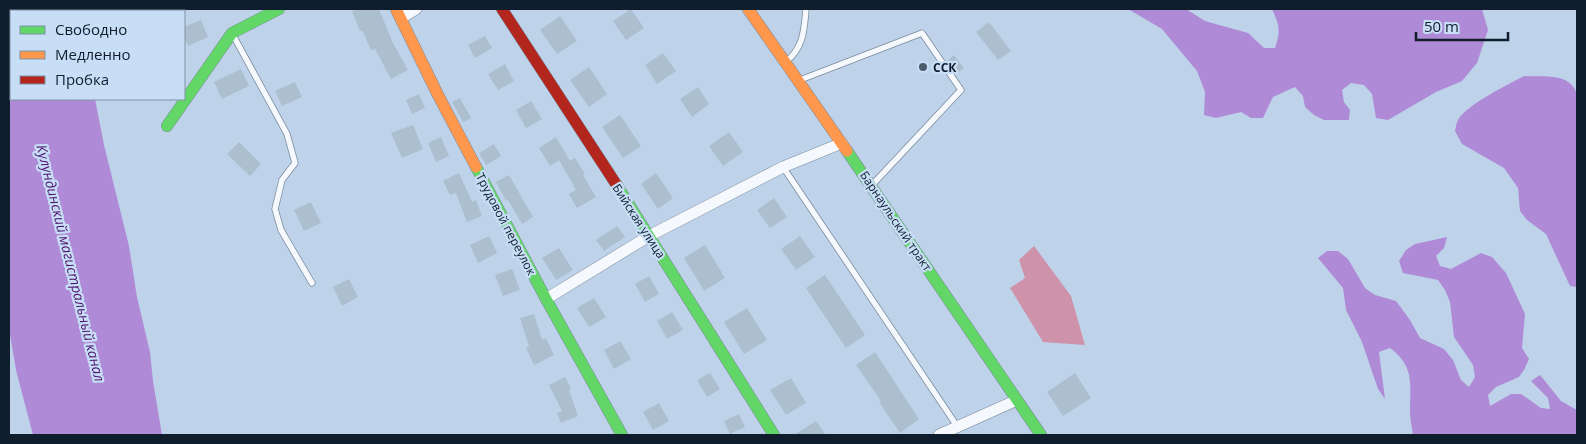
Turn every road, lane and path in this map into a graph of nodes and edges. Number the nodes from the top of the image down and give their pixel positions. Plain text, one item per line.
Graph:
1 (279, 9) edge
2 (416, 9) edge
3 (502, 9) edge
4 (748, 9) edge
5 (806, 9) edge
6 (399, 13) edge
7 (232, 33) junction
8 (785, 62) junction
9 (798, 80) junction
10 (167, 126) dead end
11 (842, 143) junction
12 (783, 167) junction
13 (872, 185) junction
14 (648, 236) junction
15 (312, 283) dead end
16 (546, 299) junction
17 (1017, 400) junction
18 (957, 426) junction
19 (622, 435) edge
20 (774, 435) edge
21 (940, 435) edge
22 (1041, 435) edge

1 - 7 street
2 - 6 street
3 - 14 street, Бийская улица
4 - 8 street, Барнаульский тракт
5 - 8 lane
6 - 16 street, Трудовой переулок
7 - 10 street
7 - 15 lane
8 - 9 street, Барнаульский тракт
9 - 11 street, Барнаульский тракт
9 - 13 lane
11 - 12 street
11 - 13 street, Барнаульский тракт
12 - 14 street
12 - 18 lane
13 - 17 street, Барнаульский тракт
14 - 16 street
14 - 20 street, Бийская улица
16 - 19 street, Трудовой переулок
17 - 18 street
17 - 22 street, Барнаульский тракт
18 - 21 street

